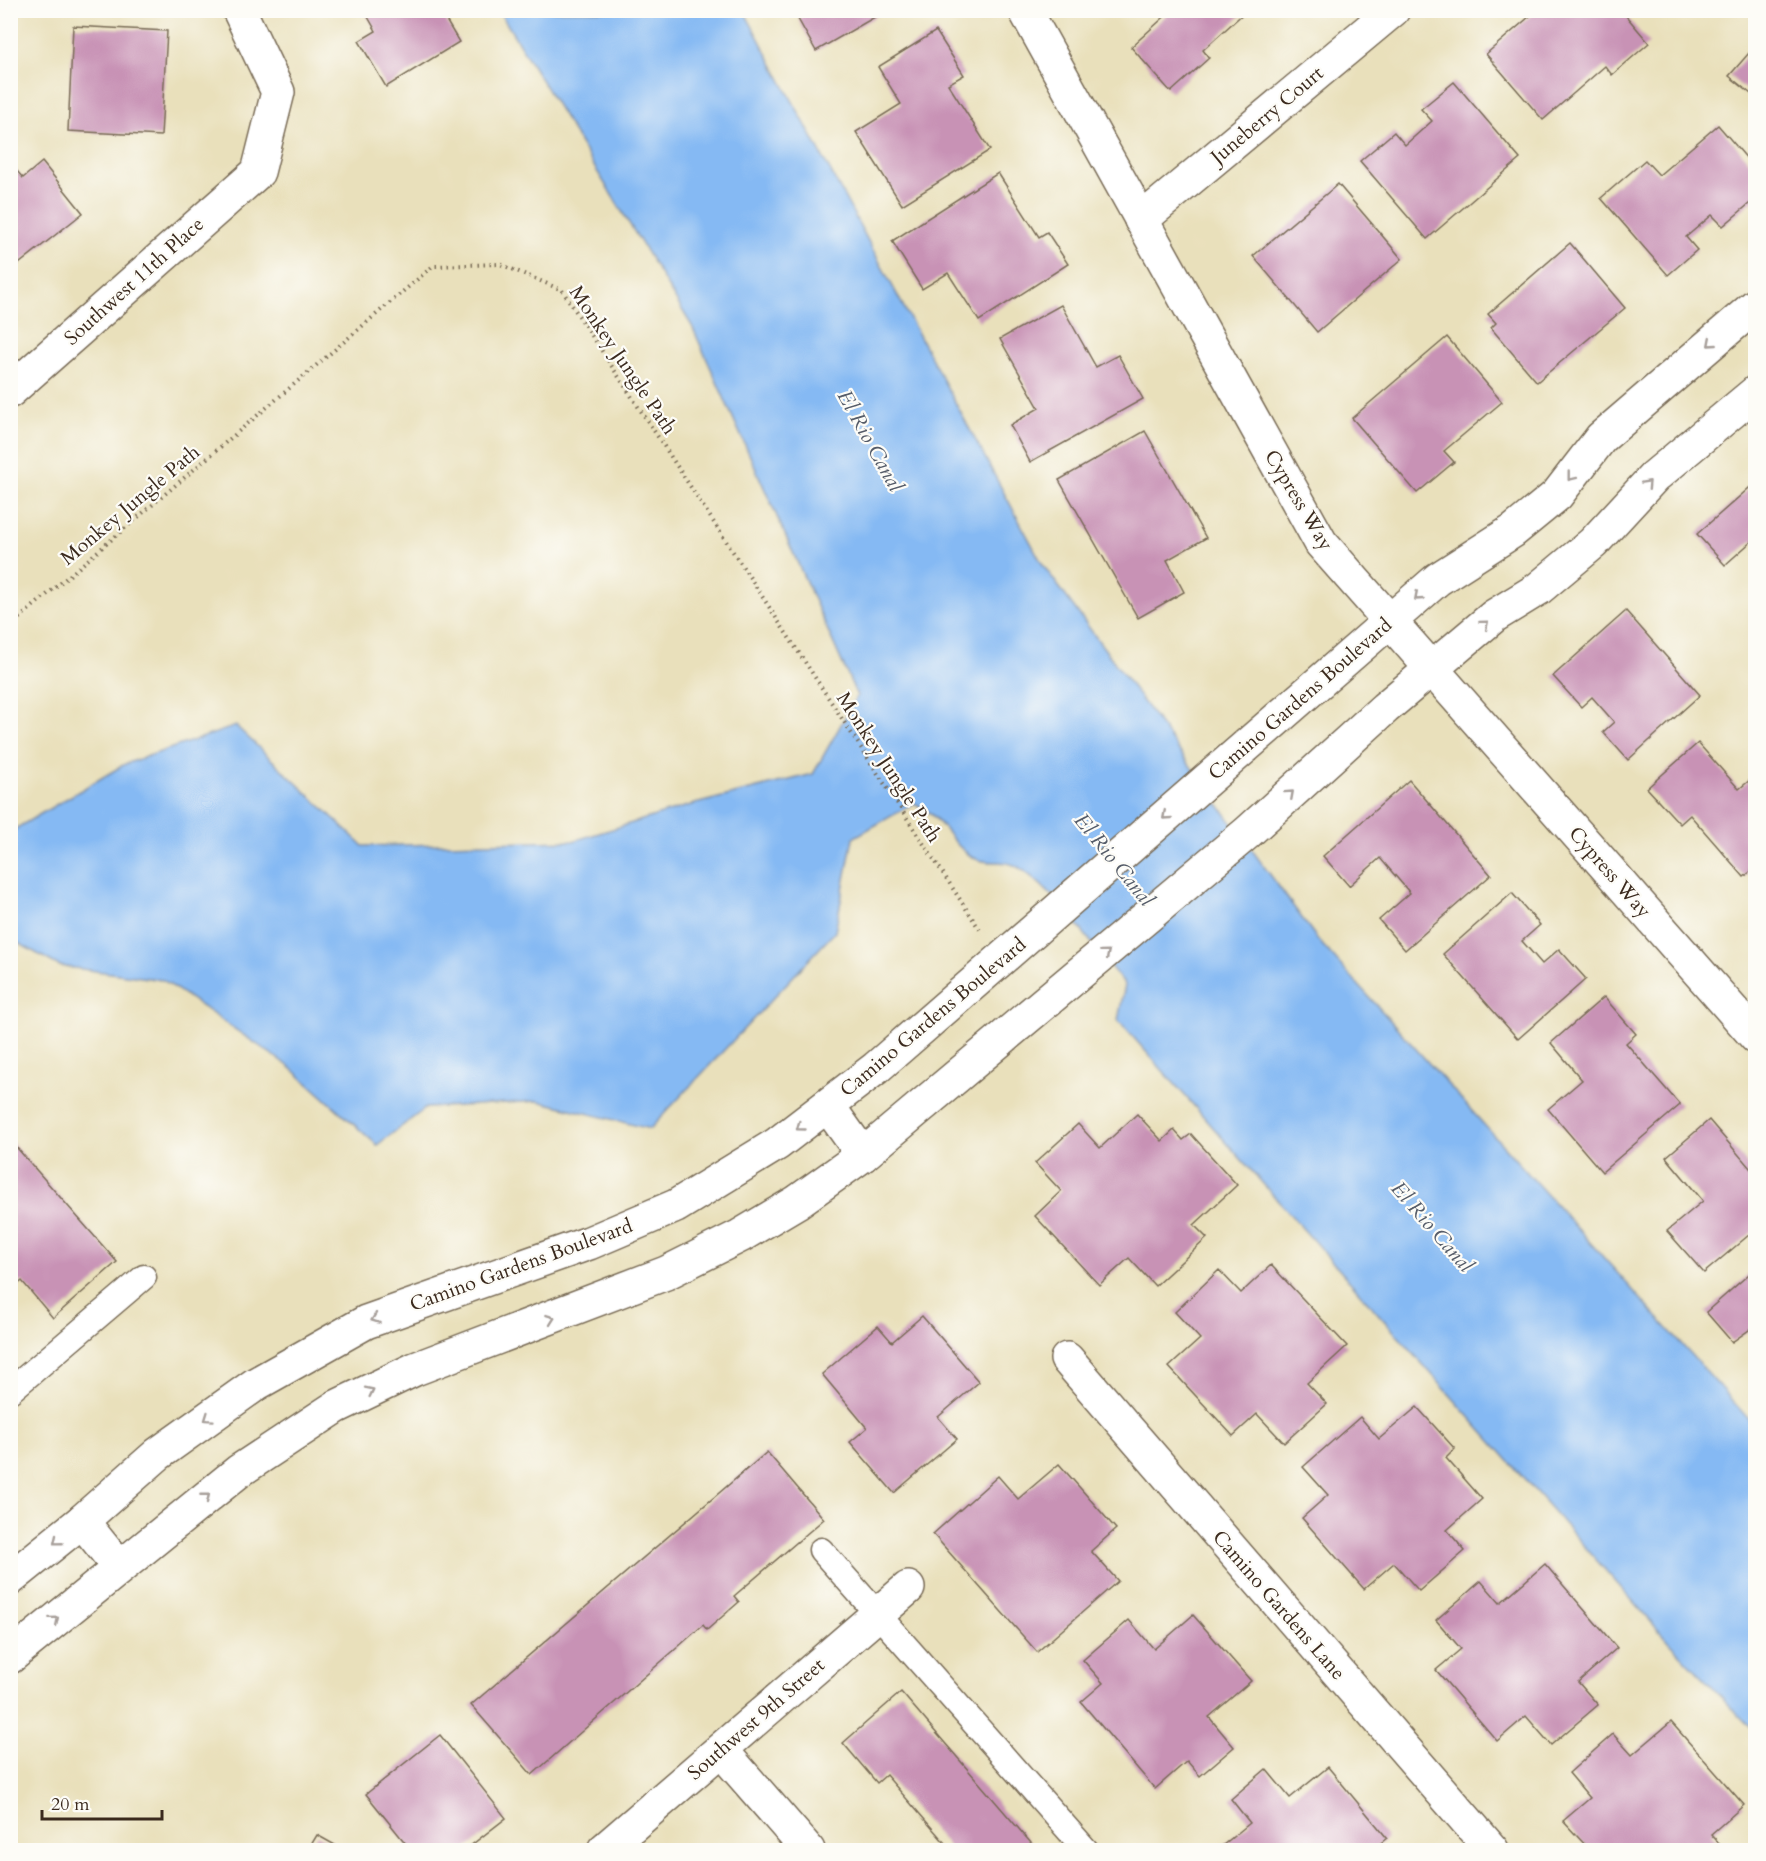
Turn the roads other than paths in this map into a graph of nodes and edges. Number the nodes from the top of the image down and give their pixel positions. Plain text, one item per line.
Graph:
1 (239, 10) edge
2 (1025, 10) edge
3 (1393, 10) edge
4 (1142, 220) junction
5 (1755, 304) edge
6 (10, 391) edge
7 (1755, 392) edge
8 (1390, 621) junction
9 (1431, 669) junction
10 (1755, 1037) edge
11 (828, 1106) junction
12 (863, 1155) junction
13 (144, 1277) dead end
14 (1067, 1359) dead end
15 (10, 1391) edge
16 (82, 1521) junction
17 (821, 1550) dead end
18 (119, 1567) junction
19 (10, 1579) edge
20 (908, 1588) dead end
21 (878, 1614) junction
22 (10, 1657) edge
23 (721, 1750) junction
24 (604, 1851) edge
25 (808, 1851) edge
26 (1086, 1851) edge
27 (1492, 1851) edge

1 - 6 street, Southwest 11th Place
2 - 4 street, Cypress Way
3 - 4 street, Juneberry Court
4 - 8 street, Cypress Way
5 -> 8 street, Camino Gardens Boulevard
9 -> 7 street
8 - 9 street, Cypress Way
8 -> 11 street, Camino Gardens Boulevard
9 - 10 street, Cypress Way
12 -> 9 street
11 - 12 street
11 -> 16 street, Camino Gardens Boulevard
18 -> 12 street
13 - 15 lane
14 - 27 street, Camino Gardens Lane
16 - 18 street
16 -> 19 street, Camino Gardens Boulevard
17 - 21 lane
22 -> 18 street
20 - 21 street, Southwest 9th Street
21 - 23 street, Southwest 9th Street
21 - 26 lane
23 - 24 street, Southwest 9th Street
23 - 25 street

